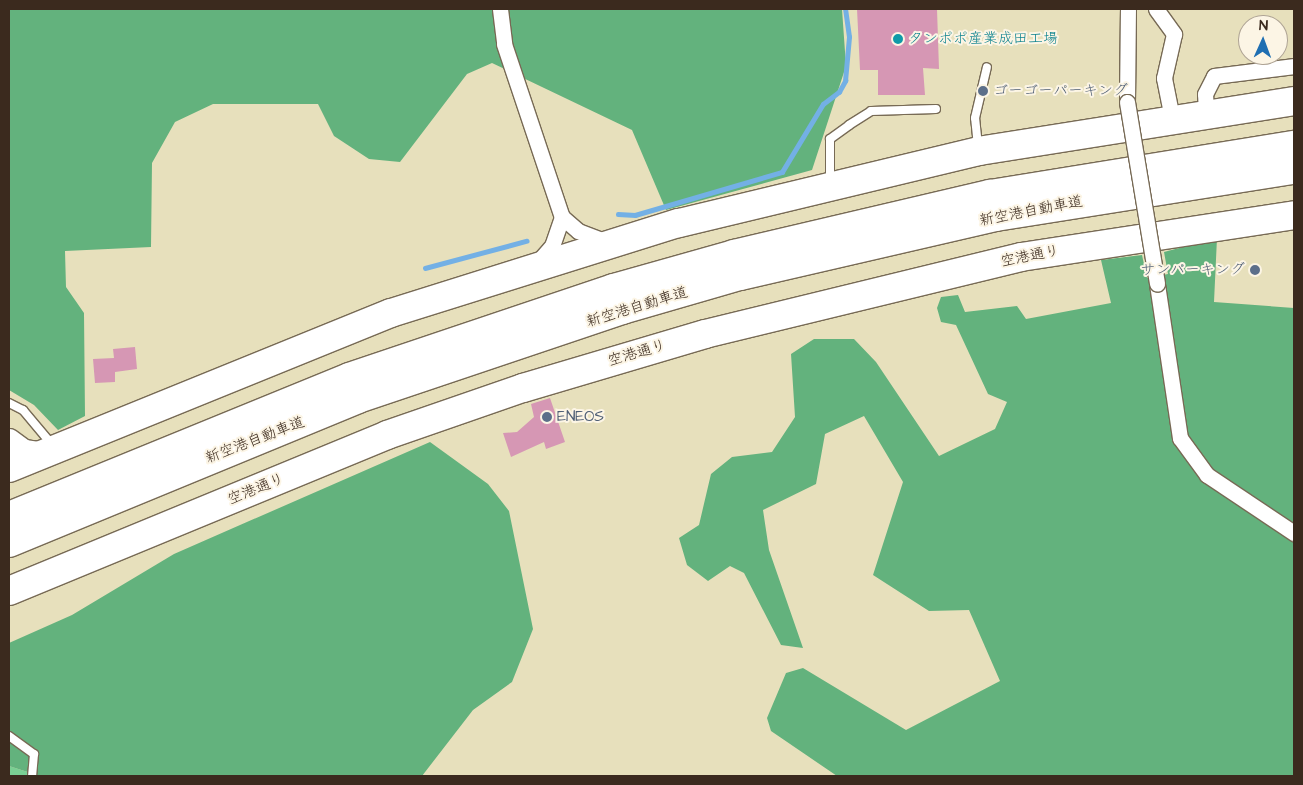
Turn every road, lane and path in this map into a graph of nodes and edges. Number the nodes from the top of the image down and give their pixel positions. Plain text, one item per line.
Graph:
1 (500, 9) edge
2 (1128, 9) edge
3 (1156, 9) edge
4 (1294, 66) edge
5 (987, 67) dead end
6 (1294, 101) edge
7 (936, 109) dead end
8 (1206, 112) junction
9 (1172, 118) junction
10 (1294, 146) edge
11 (979, 151) junction
12 (1294, 170) edge
13 (830, 184) junction
14 (1294, 215) edge
15 (562, 217) junction
16 (614, 243) junction
17 (534, 266) junction
18 (9, 403) edge
19 (9, 439) edge
20 (46, 447) junction
21 (9, 468) edge
22 (90, 481) junction
23 (9, 509) edge
24 (9, 516) edge
25 (1294, 533) edge
26 (9, 543) edge
27 (9, 591) edge
28 (9, 736) edge
29 (32, 776) edge

1 - 15 street
2 - 25 street, bridge
3 - 9 street
4 - 8 street
5 - 11 lane
6 - 8 highway
7 - 13 lane
8 - 9 highway
9 - 11 highway
10 - 22 highway, 新空港自動車道
11 - 13 highway
12 - 26 highway, 新空港自動車道
13 - 16 highway
14 - 27 highway, 空港通り
15 - 16 street
15 - 17 street
16 - 17 highway
17 - 20 highway
18 - 20 lane
19 - 20 street
20 - 21 highway
22 - 23 highway
22 - 24 highway, 新空港自動車道
28 - 29 lane

